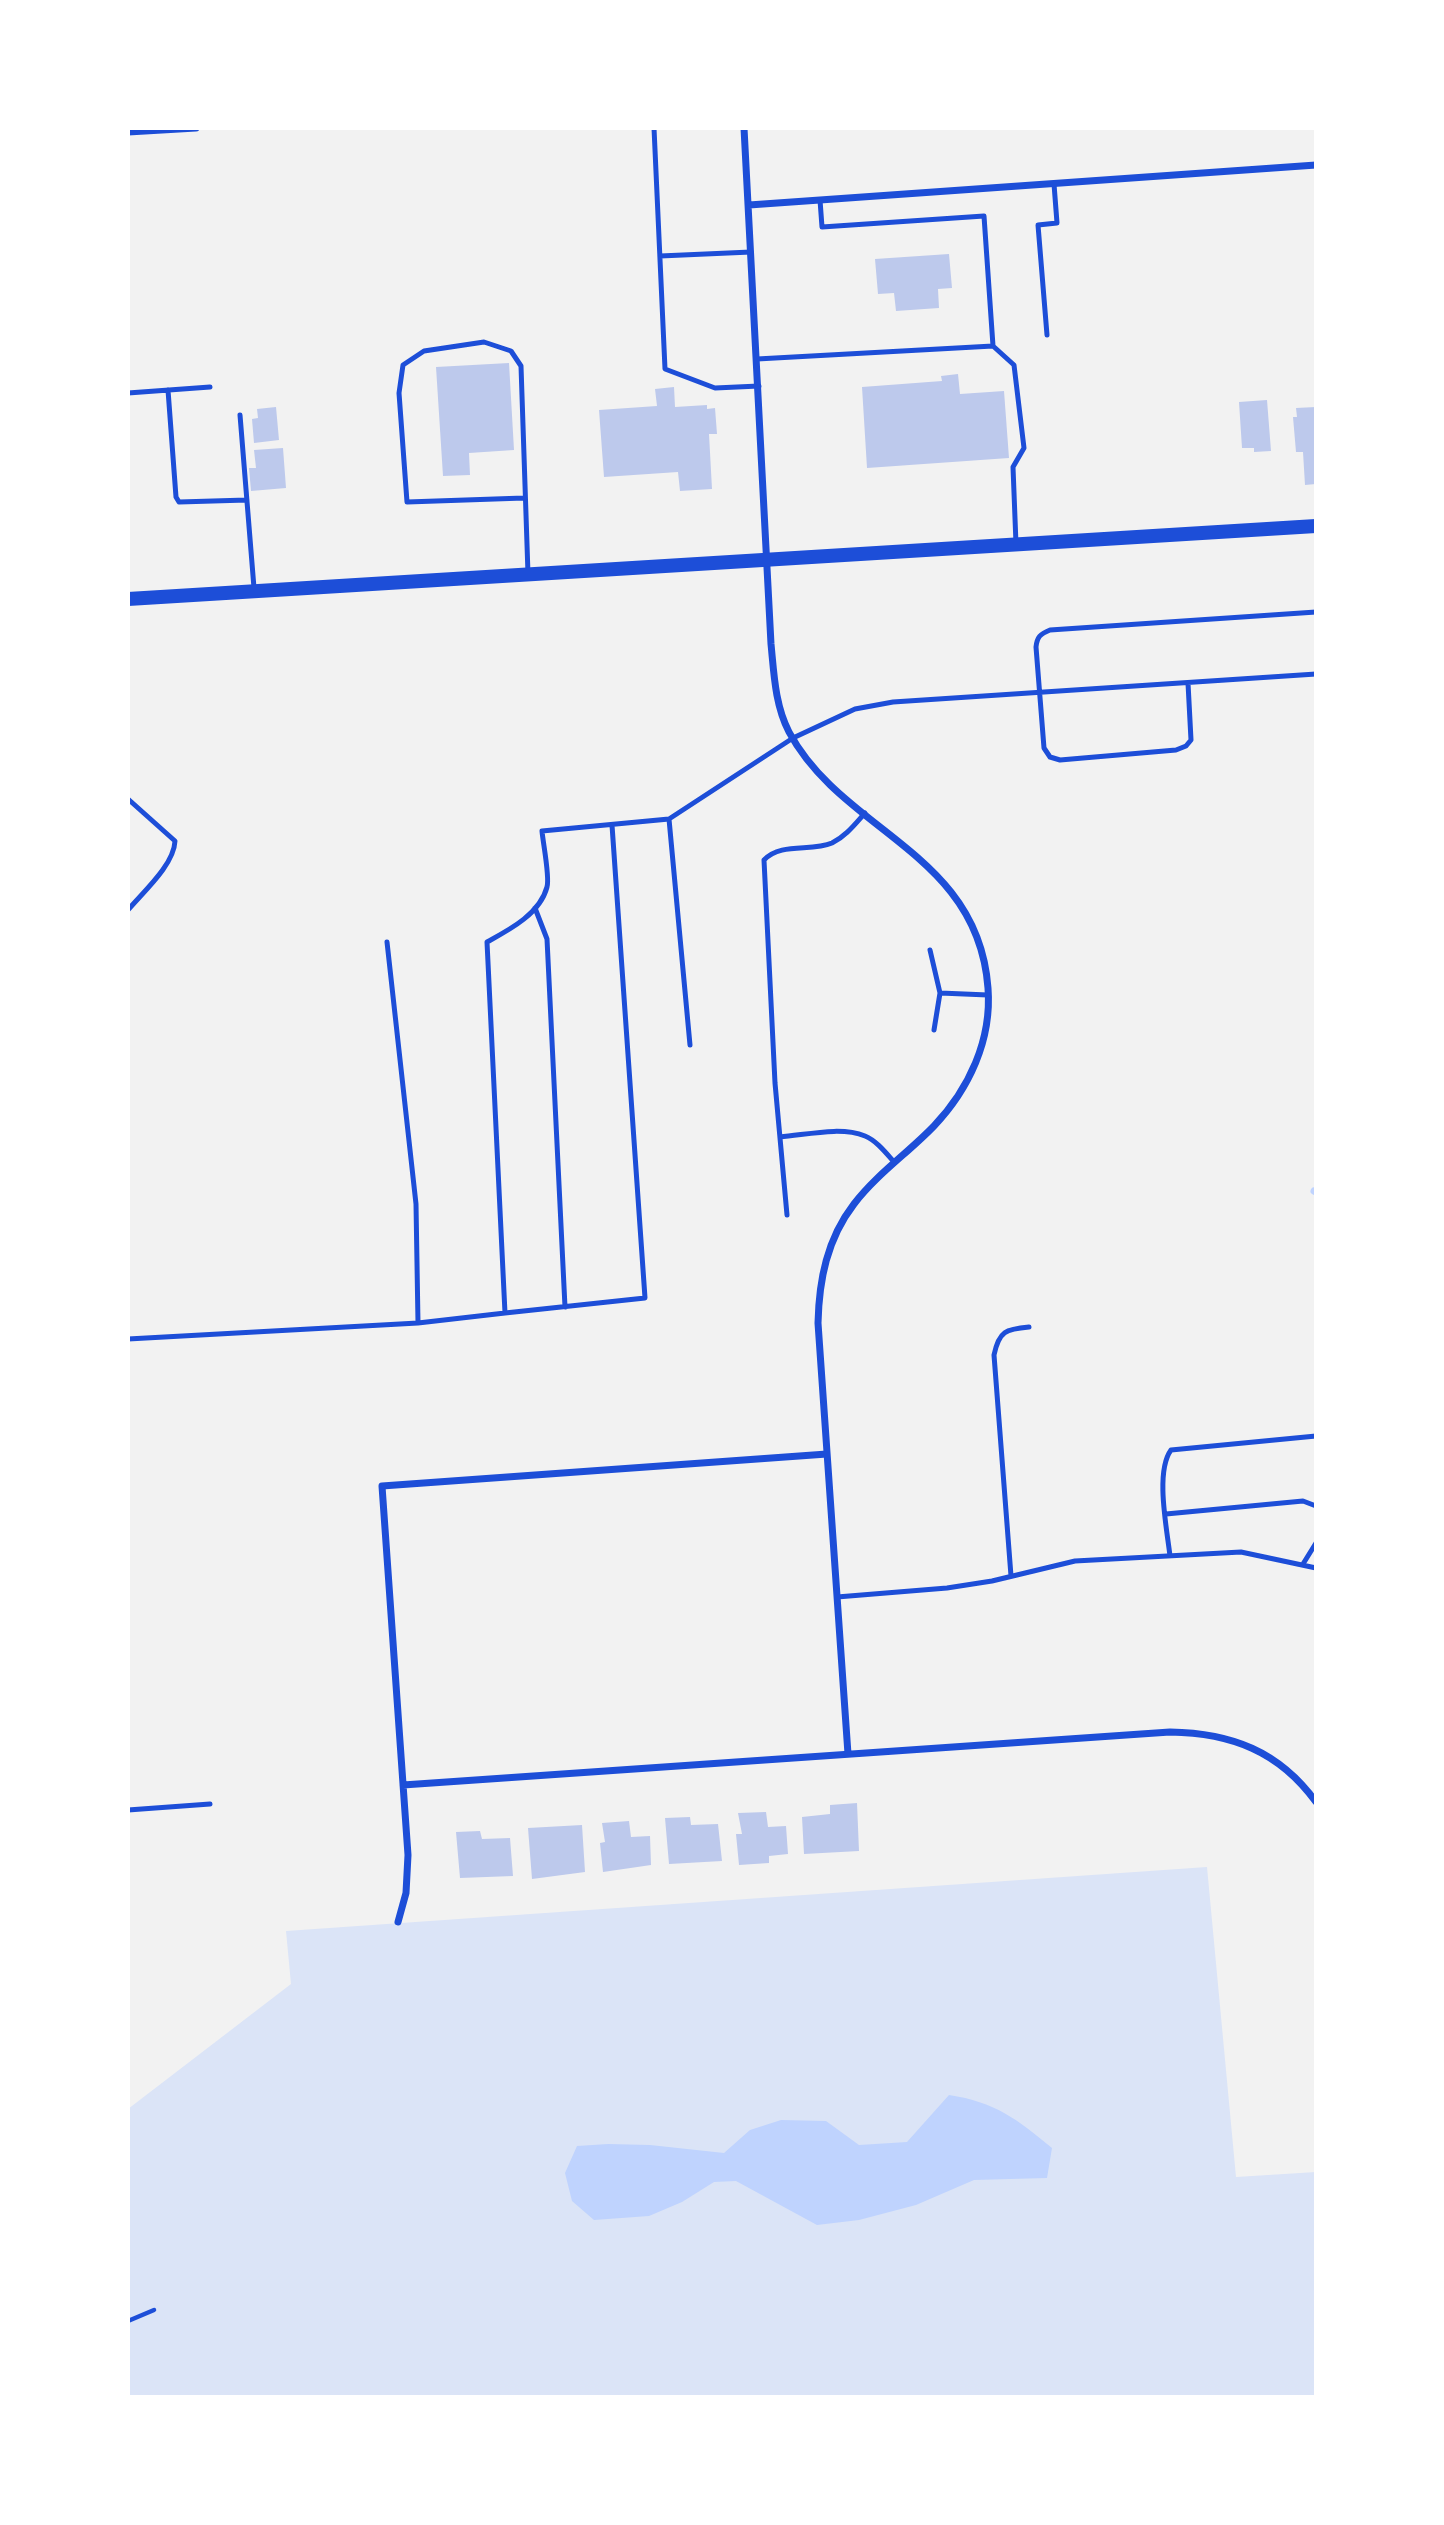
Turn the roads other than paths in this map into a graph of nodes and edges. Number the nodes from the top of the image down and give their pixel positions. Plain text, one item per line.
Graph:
1 (196, 128) edge
2 (654, 128) edge
3 (744, 128) edge
4 (128, 132) edge
5 (1316, 165) edge
6 (1054, 184) junction
7 (820, 200) junction
8 (749, 205) junction
9 (751, 252) junction
10 (660, 256) junction
11 (1047, 335) dead end
12 (993, 346) junction
13 (757, 359) junction
14 (759, 386) junction
15 (210, 387) dead end
16 (168, 390) junction
17 (128, 393) edge
18 (240, 415) dead end
19 (524, 498) junction
20 (247, 500) junction
21 (1316, 526) edge
22 (1016, 544) junction
23 (768, 559) junction
24 (528, 574) junction
25 (254, 591) junction
26 (128, 599) edge
27 (1316, 611) edge
28 (1316, 674) edge
29 (1188, 683) junction
30 (1038, 693) junction
31 (793, 738) junction
32 (128, 799) edge
33 (865, 813) junction
34 (669, 819) junction
35 (612, 825) junction
36 (536, 908) junction
37 (128, 910) edge
38 (387, 942) dead end
39 (930, 950) dead end
40 (940, 993) junction
41 (988, 995) junction
42 (934, 1030) dead end
43 (690, 1045) dead end
44 (780, 1137) junction
45 (895, 1163) junction
46 (788, 1214) dead end
47 (565, 1307) junction
48 (505, 1313) junction
49 (418, 1324) junction
50 (1029, 1327) dead end
51 (128, 1339) edge
52 (1316, 1436) edge
53 (827, 1454) junction
54 (1316, 1506) edge
55 (1166, 1514) junction
56 (1316, 1543) edge
57 (1170, 1556) junction
58 (1303, 1564) junction
59 (1316, 1568) edge
60 (1011, 1576) junction
61 (837, 1597) junction
62 (848, 1754) junction
63 (403, 1786) junction
64 (1316, 1801) edge
65 (210, 1804) dead end
66 (128, 1810) edge
67 (398, 1922) dead end

1 - 4 street
2 - 10 lane
3 - 8 street
5 - 6 street
6 - 7 street
6 - 11 lane
7 - 8 street
7 - 12 lane
8 - 9 street
9 - 10 lane
9 - 13 street
10 - 14 lane
12 - 13 lane
12 - 22 lane
13 - 14 street
14 - 23 street
15 - 16 lane
16 - 17 lane
16 - 20 lane
18 - 20 lane
19 - 19 lane
19 - 24 lane
20 - 25 lane
21 - 22 main road
22 - 23 main road
23 - 24 main road
23 - 31 street
24 - 25 main road
25 - 26 main road
27 - 30 lane
28 - 29 lane
29 - 30 lane
29 - 30 lane
30 - 31 lane
31 - 33 street
31 - 34 lane
32 - 37 lane
33 - 41 street
33 - 44 lane
34 - 35 lane
34 - 43 lane
35 - 36 lane
35 - 47 lane
36 - 47 lane
36 - 48 lane
38 - 49 lane
39 - 40 lane
40 - 41 lane
40 - 42 lane
41 - 45 street
44 - 45 lane
44 - 46 lane
45 - 53 street
47 - 48 lane
48 - 49 lane
49 - 51 lane
50 - 60 lane
52 - 55 lane
53 - 61 street
53 - 63 street
54 - 55 lane
55 - 57 lane
56 - 58 lane
57 - 58 lane
57 - 60 lane
58 - 59 lane
60 - 61 lane
61 - 62 street
62 - 63 street
62 - 64 street
63 - 67 street
65 - 66 lane

